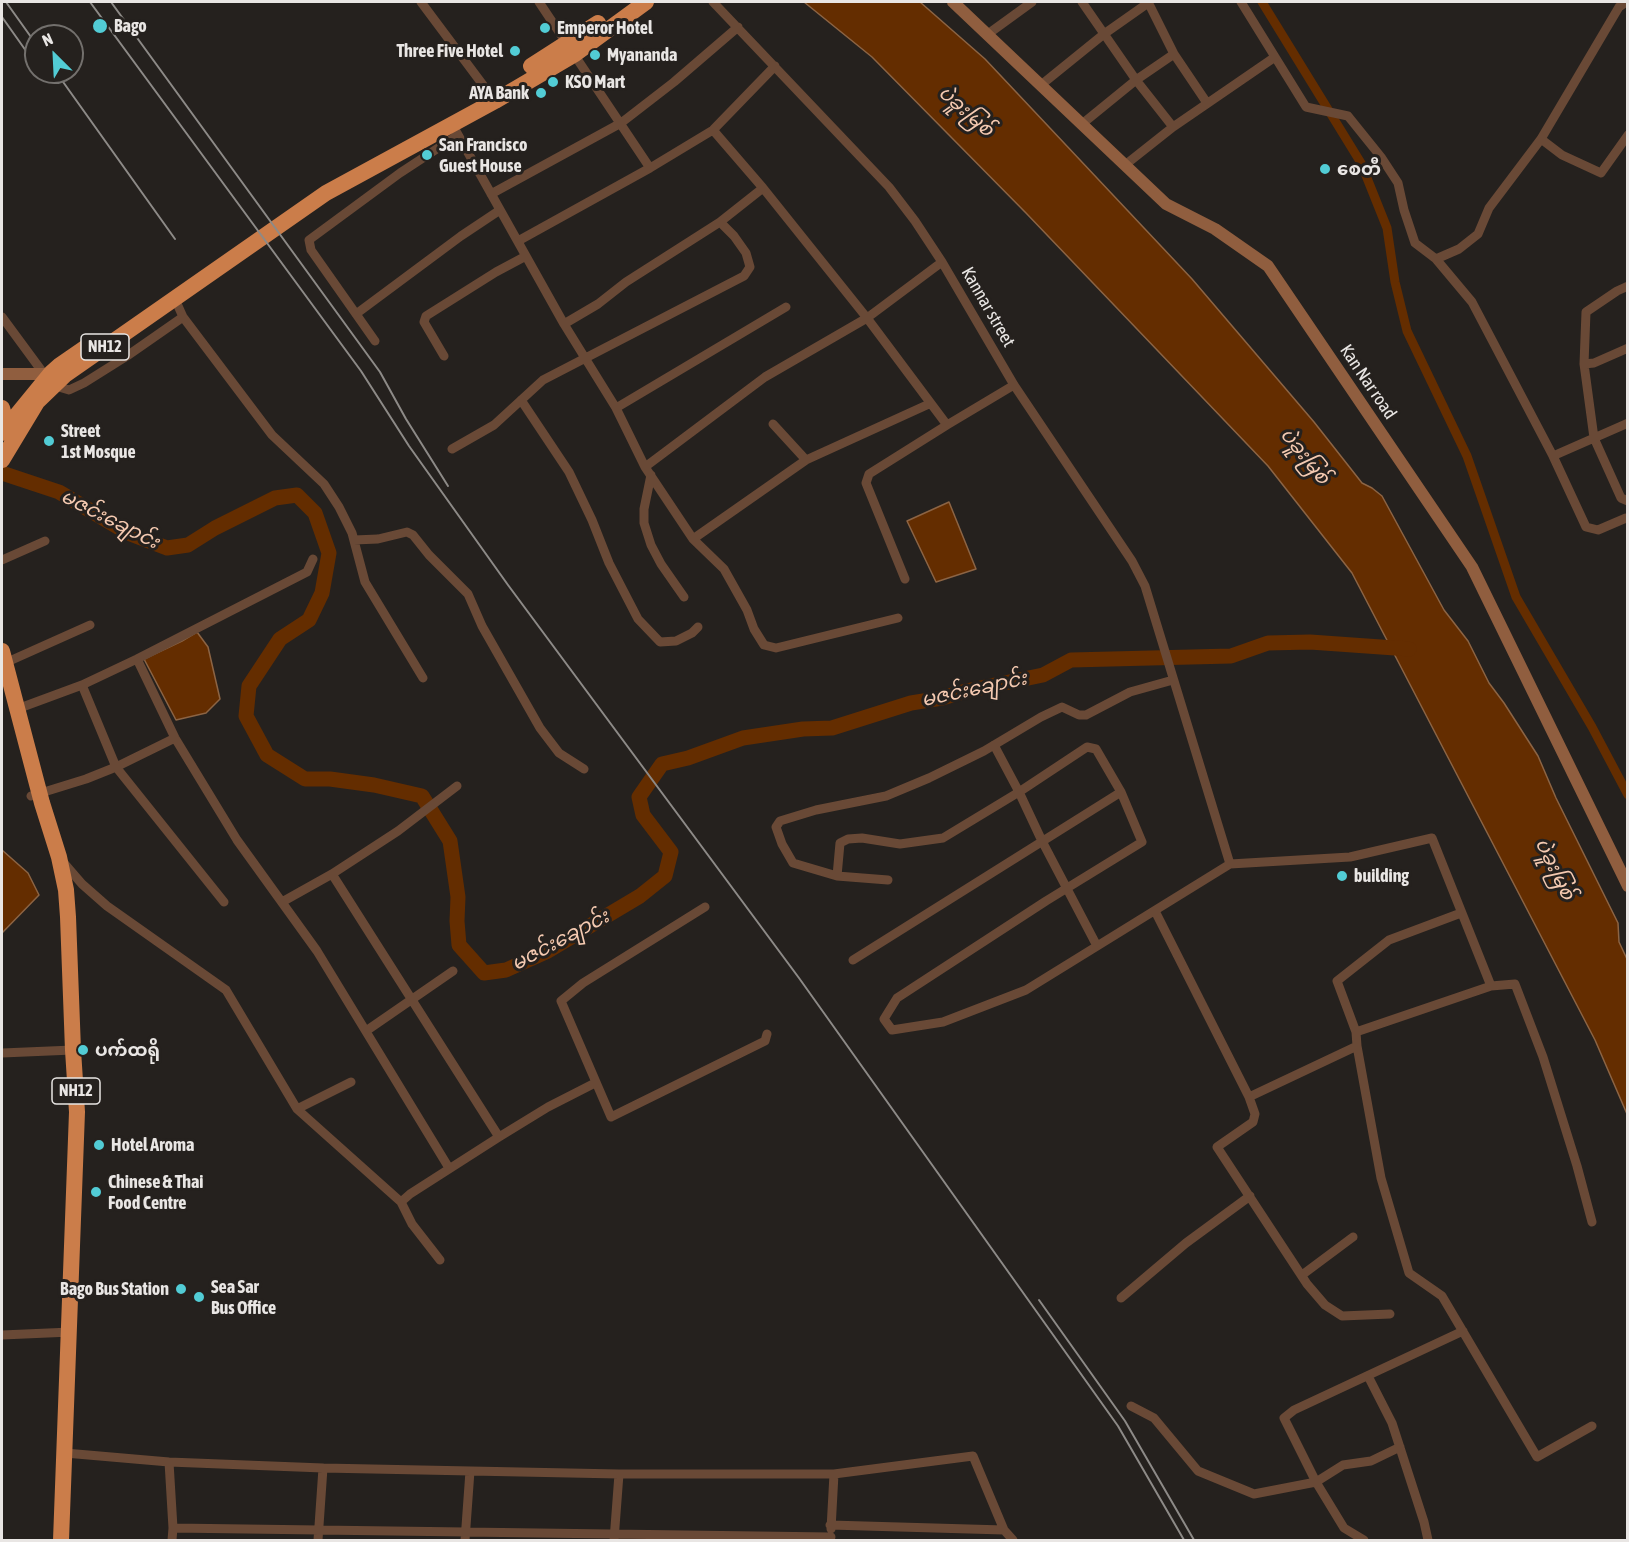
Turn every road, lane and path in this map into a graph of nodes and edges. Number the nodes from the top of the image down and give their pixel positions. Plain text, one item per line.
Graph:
1 (421, 2) edge
2 (539, 2) edge
3 (629, 2) edge
4 (646, 2) edge
5 (713, 2) edge
6 (953, 2) edge
7 (1032, 2) edge
8 (1082, 2) edge
9 (1148, 2) edge
10 (1241, 2) edge
11 (1621, 3) edge
12 (738, 27) junction
13 (988, 34) junction
14 (1104, 34) junction
15 (572, 49) junction
16 (1174, 54) junction
17 (1275, 57) junction
18 (775, 66) junction
19 (1136, 80) junction
20 (1041, 85) junction
21 (492, 96) junction
22 (1207, 103) junction
23 (621, 123) junction
24 (1082, 124) junction
25 (1173, 127) junction
26 (455, 130) junction
27 (713, 130) junction
28 (1628, 135) edge
29 (1541, 139) junction
30 (1125, 165) junction
31 (650, 168) junction
32 (763, 188) junction
33 (491, 194) junction
34 (500, 210) junction
35 (280, 218) junction
36 (720, 222) junction
37 (518, 241) junction
38 (229, 254) junction
39 (526, 256) junction
40 (1436, 259) junction
41 (942, 262) junction
42 (1628, 286) edge
43 (175, 299) junction
44 (786, 308) dead end
45 (356, 314) junction
46 (2, 317) edge
47 (183, 317) junction
48 (867, 318) junction
49 (564, 324) junction
50 (375, 341) dead end
51 (1628, 348) edge
52 (444, 356) dead end
53 (585, 359) junction
54 (1584, 364) junction
55 (2, 374) edge
56 (51, 378) junction
57 (1014, 385) junction
58 (521, 400) junction
59 (929, 404) junction
60 (2, 408) edge
61 (616, 408) junction
62 (1628, 423) edge
63 (773, 424) dead end
64 (947, 425) junction
65 (4, 429) edge
66 (1594, 438) junction
67 (452, 449) dead end
68 (1552, 456) junction
69 (2, 460) edge
70 (806, 460) junction
71 (645, 467) junction
72 (651, 475) junction
73 (1628, 501) edge
74 (1628, 519) edge
75 (693, 539) junction
76 (354, 540) junction
77 (45, 541) dead end
78 (312, 559) dead end
79 (2, 560) edge
80 (905, 579) dead end
81 (684, 597) dead end
82 (898, 618) dead end
83 (90, 625) dead end
84 (698, 627) dead end
85 (3, 657) edge
86 (137, 659) junction
87 (1172, 676) junction
88 (423, 678) dead end
89 (81, 685) junction
90 (2, 686) edge
91 (17, 709) junction
92 (175, 738) junction
93 (994, 745) junction
94 (116, 767) junction
95 (584, 769) dead end
96 (458, 786) dead end
97 (1019, 792) junction
98 (1121, 792) junction
99 (36, 795) junction
100 (1042, 842) junction
101 (59, 857) junction
102 (1230, 864) junction
103 (332, 874) junction
104 (837, 876) junction
105 (888, 880) dead end
106 (1628, 886) edge
107 (1068, 888) junction
108 (224, 902) dead end
109 (282, 902) junction
110 (705, 907) dead end
111 (1155, 911) junction
112 (1461, 913) junction
113 (1098, 946) junction
114 (853, 960) dead end
115 (453, 970) dead end
116 (1491, 986) junction
117 (411, 1000) junction
118 (366, 1031) junction
119 (1356, 1032) junction
120 (766, 1034) dead end
121 (1357, 1046) junction
122 (68, 1050) junction
123 (2, 1053) edge
124 (351, 1082) dead end
125 (595, 1083) junction
126 (1249, 1097) junction
127 (297, 1109) junction
128 (499, 1137) junction
129 (448, 1168) junction
130 (1250, 1196) junction
131 (401, 1202) junction
132 (1592, 1222) dead end
133 (1353, 1237) dead end
134 (440, 1260) dead end
135 (1302, 1275) junction
136 (1121, 1298) dead end
137 (1390, 1314) dead end
138 (1463, 1330) junction
139 (65, 1332) junction
140 (2, 1335) edge
141 (1368, 1376) junction
142 (1131, 1406) dead end
143 (1592, 1426) dead end
144 (1400, 1446) junction
145 (65, 1453) junction
146 (169, 1462) junction
147 (323, 1468) junction
148 (470, 1471) junction
149 (619, 1474) junction
150 (834, 1474) junction
151 (1316, 1482) junction
152 (830, 1526) junction
153 (173, 1528) junction
154 (1004, 1530) junction
155 (318, 1535) edge
156 (466, 1537) edge
157 (614, 1538) edge
158 (831, 1539) edge
159 (51, 1540) edge
160 (61, 1540) edge
161 (172, 1540) edge
162 (1013, 1540) edge
163 (1364, 1540) edge
164 (1428, 1540) edge

1 - 21 street
2 - 15 street
3 - 15 highway, NH12
4 - 15 highway, NH12
5 - 12 street, Kannar street
6 - 13 street, Kan Nar road
7 - 13 street
8 - 14 street
9 - 14 street
9 - 16 street
10 - 17 street
11 - 29 street
12 - 18 street, Kannar street
12 - 23 street
13 - 20 street, Kan Nar road
14 - 19 street
14 - 20 street
15 - 21 highway, NH12
15 - 23 street
16 - 19 street
16 - 22 street
17 - 22 street
17 - 40 street
18 - 27 street
18 - 41 street, Kannar street
19 - 24 street
19 - 25 street
20 - 24 street, Kan Nar road
21 - 26 highway, NH12
21 - 35 highway, NH12
22 - 25 street
23 - 31 street
23 - 33 street
24 - 30 street, Kan Nar road
25 - 30 street
26 - 33 street
26 - 35 highway, NH12
26 - 45 street
27 - 31 street
27 - 32 street
28 - 29 street
29 - 40 street
30 - 106 street, Kan Nar road
31 - 37 street
32 - 36 street
32 - 48 street
33 - 34 street
34 - 37 street
34 - 45 street
35 - 38 highway, NH12
36 - 49 street
36 - 53 street
37 - 39 street
38 - 43 highway, NH12
38 - 56 highway, NH12
39 - 49 street
39 - 52 street
40 - 68 street
41 - 48 street
41 - 57 street, Kannar street
42 - 54 street
43 - 47 street
43 - 56 highway, NH12
44 - 61 street
45 - 50 street
46 - 56 street
47 - 56 street
47 - 76 street
48 - 59 street
48 - 71 street
49 - 53 street
51 - 54 street
53 - 58 street
53 - 61 street
54 - 66 street
55 - 56 street
56 - 65 highway, NH12
56 - 69 highway, NH12
57 - 64 street
57 - 87 street, Kannar street
58 - 67 street
58 - 84 street
59 - 64 street
59 - 70 street
60 - 65 highway
61 - 71 street
62 - 66 street
63 - 70 street
64 - 80 street
66 - 68 street
66 - 73 street
68 - 74 street
70 - 75 street
71 - 72 street
72 - 75 street
72 - 81 street
75 - 82 street
76 - 88 street
76 - 95 street
77 - 79 street
78 - 86 street
83 - 85 street
85 - 91 highway, NH12
86 - 89 street
86 - 92 street
87 - 93 street
87 - 102 street, Kannar street
89 - 91 street
89 - 94 street
90 - 99 highway, NH12
91 - 99 highway, NH12
92 - 94 street
92 - 109 street
93 - 97 street
93 - 104 street
94 - 99 street
94 - 108 street
96 - 103 street
97 - 98 street
97 - 100 street
97 - 104 street
98 - 100 street
98 - 107 street
99 - 101 highway, NH12
99 - 122 highway, NH12
100 - 107 street
100 - 114 street
101 - 122 highway, NH12
101 - 127 street
102 - 111 street
102 - 112 street
103 - 109 street
103 - 117 street
104 - 105 street
107 - 113 street
107 - 113 street
109 - 118 street
110 - 125 street
111 - 113 street
111 - 126 street
112 - 116 street
112 - 119 street
115 - 117 street
116 - 119 street
116 - 132 street
117 - 118 street
117 - 128 street
118 - 129 street
119 - 121 street
120 - 125 street
121 - 126 street
121 - 138 street
122 - 123 street
122 - 139 highway, NH12
124 - 127 street
125 - 128 street
126 - 130 street
127 - 131 street
128 - 129 street
129 - 131 street
130 - 135 street
130 - 136 street
131 - 134 street
133 - 135 street
135 - 137 street
138 - 141 street
138 - 143 street
139 - 140 street
139 - 145 highway, NH12
139 - 159 highway, NH12
141 - 144 street
141 - 151 street
142 - 151 street
144 - 151 street
144 - 164 street
145 - 146 street
145 - 160 highway, NH12
146 - 147 street
146 - 153 street
147 - 148 street
147 - 155 street
148 - 149 street
148 - 156 street
149 - 150 street
149 - 157 street
150 - 152 street
150 - 154 street
151 - 163 street
152 - 154 street
152 - 158 street
153 - 155 street
153 - 161 street
154 - 162 street
155 - 156 street
156 - 157 street
157 - 158 street

